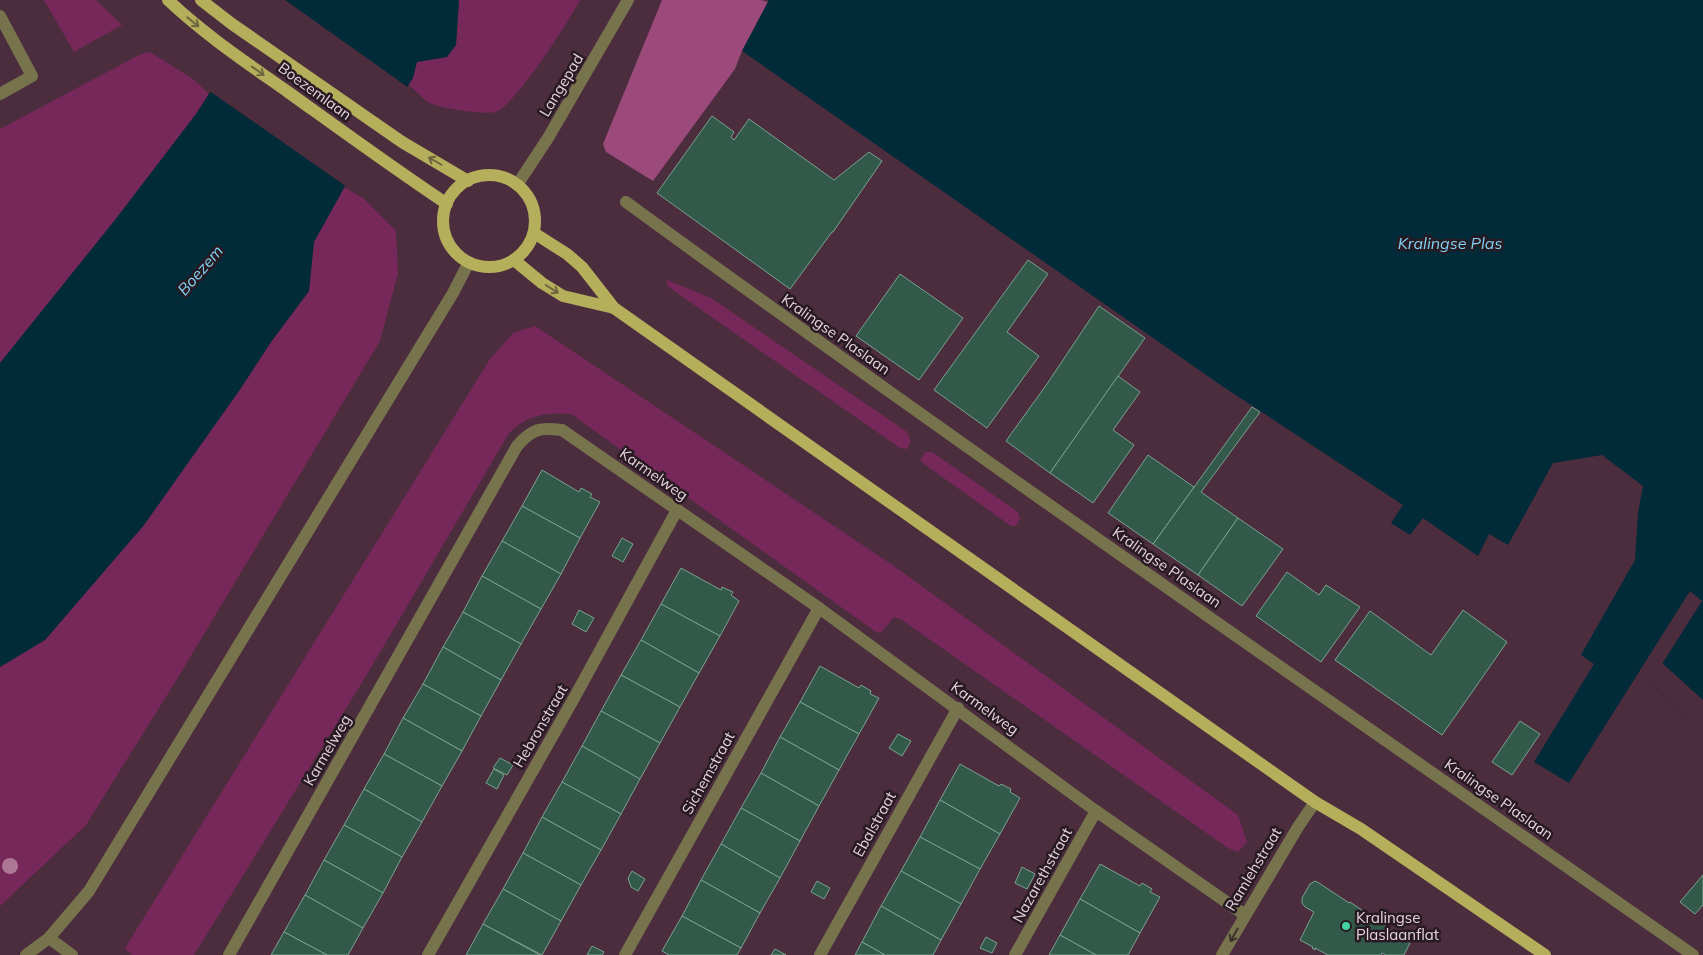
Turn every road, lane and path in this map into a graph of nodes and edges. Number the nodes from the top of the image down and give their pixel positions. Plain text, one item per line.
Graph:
1 (168, 0) edge
2 (201, 0) edge
3 (628, 0) edge
4 (0, 16) edge
5 (0, 94) edge
6 (468, 181) junction
7 (517, 184) junction
8 (626, 202) dead end
9 (447, 204) junction
10 (534, 233) junction
11 (514, 260) junction
12 (469, 262) junction
13 (614, 308) junction
14 (677, 510) junction
15 (818, 608) junction
16 (958, 708) junction
17 (1315, 802) junction
18 (1096, 811) junction
19 (1245, 915) junction
20 (49, 938) junction
21 (26, 955) edge
22 (72, 955) edge
23 (229, 955) edge
24 (428, 955) edge
25 (625, 955) edge
26 (820, 955) edge
27 (1015, 955) edge
28 (1222, 955) edge
29 (1545, 955) edge
30 (1692, 955) edge

1 -> 9 main road, Boezemlaan
6 -> 2 main road, Boezemlaan
3 - 7 street, Langepad
4 - 5 street
6 - 7 main road
6 - 9 main road
7 - 10 main road
8 - 30 street, Kralingse Plaslaan
9 - 12 main road
10 - 11 main road
10 - 13 main road
11 - 12 main road
11 -> 13 main road
12 - 20 street
13 - 17 main road
14 - 15 street, Karmelweg
14 - 23 street, Karmelweg
14 - 24 street, Hebronstraat
15 - 16 street, Karmelweg
15 - 25 street, Sichemstraat
16 - 18 street, Karmelweg
16 - 26 street, Ebalstraat
17 - 19 street, Ramlehstraat
17 - 29 main road
18 - 19 street, Karmelweg
18 - 27 street, Nazarethstraat
19 -> 28 street, Ramlehstraat
20 - 21 street
20 - 22 street

